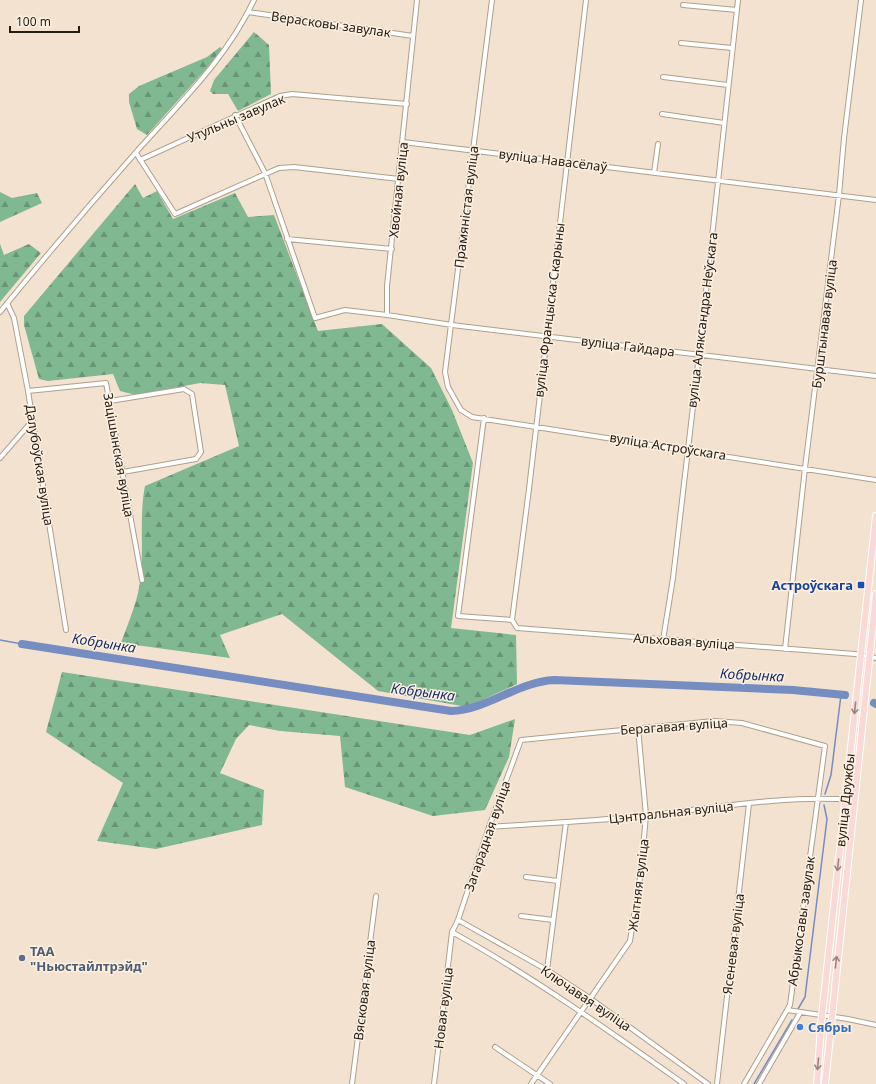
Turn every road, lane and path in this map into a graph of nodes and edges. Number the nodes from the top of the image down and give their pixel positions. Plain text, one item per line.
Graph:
1 (254, 0) edge
2 (417, 0) edge
3 (492, 0) edge
4 (586, 0) edge
5 (738, 0) edge
6 (861, 0) edge
7 (683, 5) dead end
8 (737, 10) junction
9 (248, 12) junction
10 (413, 36) junction
11 (681, 43) dead end
12 (732, 48) junction
13 (663, 77) dead end
14 (728, 85) junction
15 (407, 104) junction
16 (662, 114) dead end
17 (235, 115) junction
18 (724, 123) junction
19 (403, 142) junction
20 (658, 144) dead end
21 (473, 150) junction
22 (136, 153) junction
23 (140, 160) junction
24 (567, 161) junction
25 (265, 173) junction
26 (654, 173) junction
27 (399, 179) junction
28 (719, 181) junction
29 (839, 195) junction
30 (876, 200) edge
31 (287, 239) junction
32 (392, 249) junction
33 (7, 303) junction
34 (0, 312) edge
35 (387, 315) junction
36 (452, 325) junction
37 (546, 336) junction
38 (699, 355) junction
39 (819, 370) junction
40 (876, 376) edge
41 (28, 391) junction
42 (110, 401) junction
43 (461, 410) joint
44 (484, 418) junction
45 (33, 420) junction
46 (536, 425) junction
47 (687, 449) junction
48 (0, 458) edge
49 (805, 468) junction
50 (122, 472) junction
51 (876, 480) edge
52 (876, 516) edge
53 (142, 580) dead end
54 (876, 594) edge
55 (867, 603) junction
56 (512, 620) junction
57 (66, 630) dead end
58 (663, 640) junction
59 (785, 649) junction
60 (860, 655) junction
61 (869, 656) junction
62 (876, 658) edge
63 (864, 702) junction
64 (638, 728) junction
65 (520, 740) joint
66 (825, 746) joint
67 (818, 800) junction
68 (845, 800) junction
69 (853, 800) junction
70 (749, 804) junction
71 (646, 815) junction
72 (566, 822) junction
73 (489, 827) junction
74 (848, 848) junction
75 (526, 877) dead end
76 (558, 881) junction
77 (376, 896) dead end
78 (521, 916) dead end
79 (458, 920) junction
80 (553, 920) junction
81 (452, 932) junction
82 (828, 966) junction
83 (547, 970) junction
84 (591, 999) junction
85 (788, 1010) junction
86 (582, 1012) junction
87 (800, 1012) junction
88 (823, 1015) junction
89 (831, 1016) junction
90 (876, 1025) edge
91 (495, 1047) dead end
92 (826, 1067) junction
93 (538, 1075) junction
94 (352, 1084) edge
95 (434, 1084) edge
96 (531, 1084) edge
97 (550, 1084) edge
98 (684, 1084) edge
99 (708, 1084) edge
100 (717, 1084) edge
101 (744, 1084) edge
102 (759, 1084) edge
103 (817, 1084) edge
104 (825, 1084) edge

1 - 9 street
2 - 10 street, Хвойная вуліца
3 - 21 street, Прамяністая вуліца
4 - 24 street, вуліца Францыска Скарыны
5 - 8 street, вуліца Аляксандра Неўскага
6 - 29 street, Бурштынавая вуліца
7 - 8 street
8 - 12 street, вуліца Аляксандра Неўскага
9 - 10 street, Верасковы завулак
9 - 22 street
10 - 15 street, Хвойная вуліца
11 - 12 street
12 - 14 street, вуліца Аляксандра Неўскага
13 - 14 street
14 - 18 street, вуліца Аляксандра Неўскага
15 - 17 street, Утульны завулак
15 - 19 street, Хвойная вуліца
16 - 18 street
17 - 23 street, Утульны завулак
17 - 25 street
18 - 28 street, вуліца Аляксандра Неўскага
19 - 21 street, вуліца Навасёлаў
19 - 27 street, Хвойная вуліца
20 - 26 street
21 - 24 street, вуліца Навасёлаў
21 - 36 street, Прамяністая вуліца
22 - 23 street
22 - 33 street
23 - 25 street
24 - 26 street, вуліца Навасёлаў
24 - 37 street, вуліца Францыска Скарыны
25 - 27 street
25 - 31 street
26 - 28 street, вуліца Навасёлаў
27 - 32 street, Хвойная вуліца
28 - 29 street, вуліца Навасёлаў
28 - 38 street, вуліца Аляксандра Неўскага
29 - 30 street, вуліца Навасёлаў
29 - 39 street, Бурштынавая вуліца
31 - 32 street
31 - 35 street
32 - 35 street, Хвойная вуліца
33 - 34 street
33 - 41 street, Далубоўская вуліца
35 - 36 street
36 - 37 street, вуліца Гайдара
36 - 43 street, Прамяністая вуліца
37 - 38 street, вуліца Гайдара
37 - 46 street, вуліца Францыска Скарыны
38 - 39 street, вуліца Гайдара
38 - 47 street, вуліца Аляксандра Неўскага
39 - 40 street, вуліца Гайдара
39 - 49 street, Бурштынавая вуліца
41 - 42 street, Зацішынская вуліца
41 - 45 street, Далубоўская вуліца
42 - 50 street, Зацішынская вуліца
42 - 50 street
43 - 44 street, вуліца Астроўскага
44 - 46 street, вуліца Астроўскага
44 - 56 street
45 - 48 street
45 - 57 street, Далубоўская вуліца
46 - 47 street, вуліца Астроўскага
46 - 56 street, вуліца Францыска Скарыны
47 - 49 street, вуліца Астроўскага
47 - 58 street, вуліца Аляксандра Неўскага
49 - 51 street, вуліца Астроўскага
49 - 59 street, Бурштынавая вуліца
50 - 53 street, Зацішынская вуліца
52 - 55 main road, вуліца Дружбы
54 - 61 main road, вуліца Дружбы
55 - 60 main road, вуліца Дружбы
55 - 61 main road
56 - 58 street, Альховая вуліца
58 - 59 street, Альховая вуліца
59 - 60 street, Альховая вуліца
60 - 61 street
60 - 63 main road
60 -> 68 main road, вуліца Дружбы
61 - 62 street
61 - 63 main road, вуліца Дружбы
63 - 69 main road, вуліца Дружбы
64 - 65 street, Берагавая вуліца
64 - 66 street, Берагавая вуліца
64 - 71 street, Жытняя вуліца
65 - 73 street, Загарадная вуліца
66 - 67 street, Абрыкосавы завулак
67 - 68 street, Цэнтральная вуліца
67 - 70 street, Цэнтральная вуліца
67 - 85 street, Абрыкосавы завулак
68 - 69 street, Цэнтральная вуліца
68 - 74 main road
68 -> 82 main road, вуліца Дружбы
69 - 74 main road, вуліца Дружбы
70 - 71 street, Цэнтральная вуліца
70 - 100 street, Ясеневая вуліца
71 - 72 street, Цэнтральная вуліца
71 - 84 street, Жытняя вуліца
72 - 73 street, Цэнтральная вуліца
72 - 76 street
73 - 79 street, Загарадная вуліца
89 -> 74 main road, вуліца Дружбы
75 - 76 street
76 - 80 street
77 - 94 street, Вясковая вуліца
78 - 80 street
79 - 81 street, Загарадная вуліца
79 - 83 street, Ключавая вуліца
80 - 83 street
81 - 86 street, Ключавая вуліца
81 - 95 street, Новая вуліца
82 - 88 main road, вуліца Дружбы
82 - 89 main road
83 - 84 street, Ключавая вуліца
84 - 86 street, Жытняя вуліца
84 - 99 street, Ключавая вуліца
85 - 87 street
85 - 101 street, Абрыкосавы завулак
86 - 93 street, Жытняя вуліца
86 - 98 street, Ключавая вуліца
87 - 88 street
87 - 102 street
88 - 89 street
88 - 92 main road
88 -> 103 main road, вуліца Дружбы
89 - 90 street
89 - 92 main road, вуліца Дружбы
91 - 93 street
92 - 104 main road, вуліца Дружбы
93 - 96 street, Жытняя вуліца
93 - 97 street

